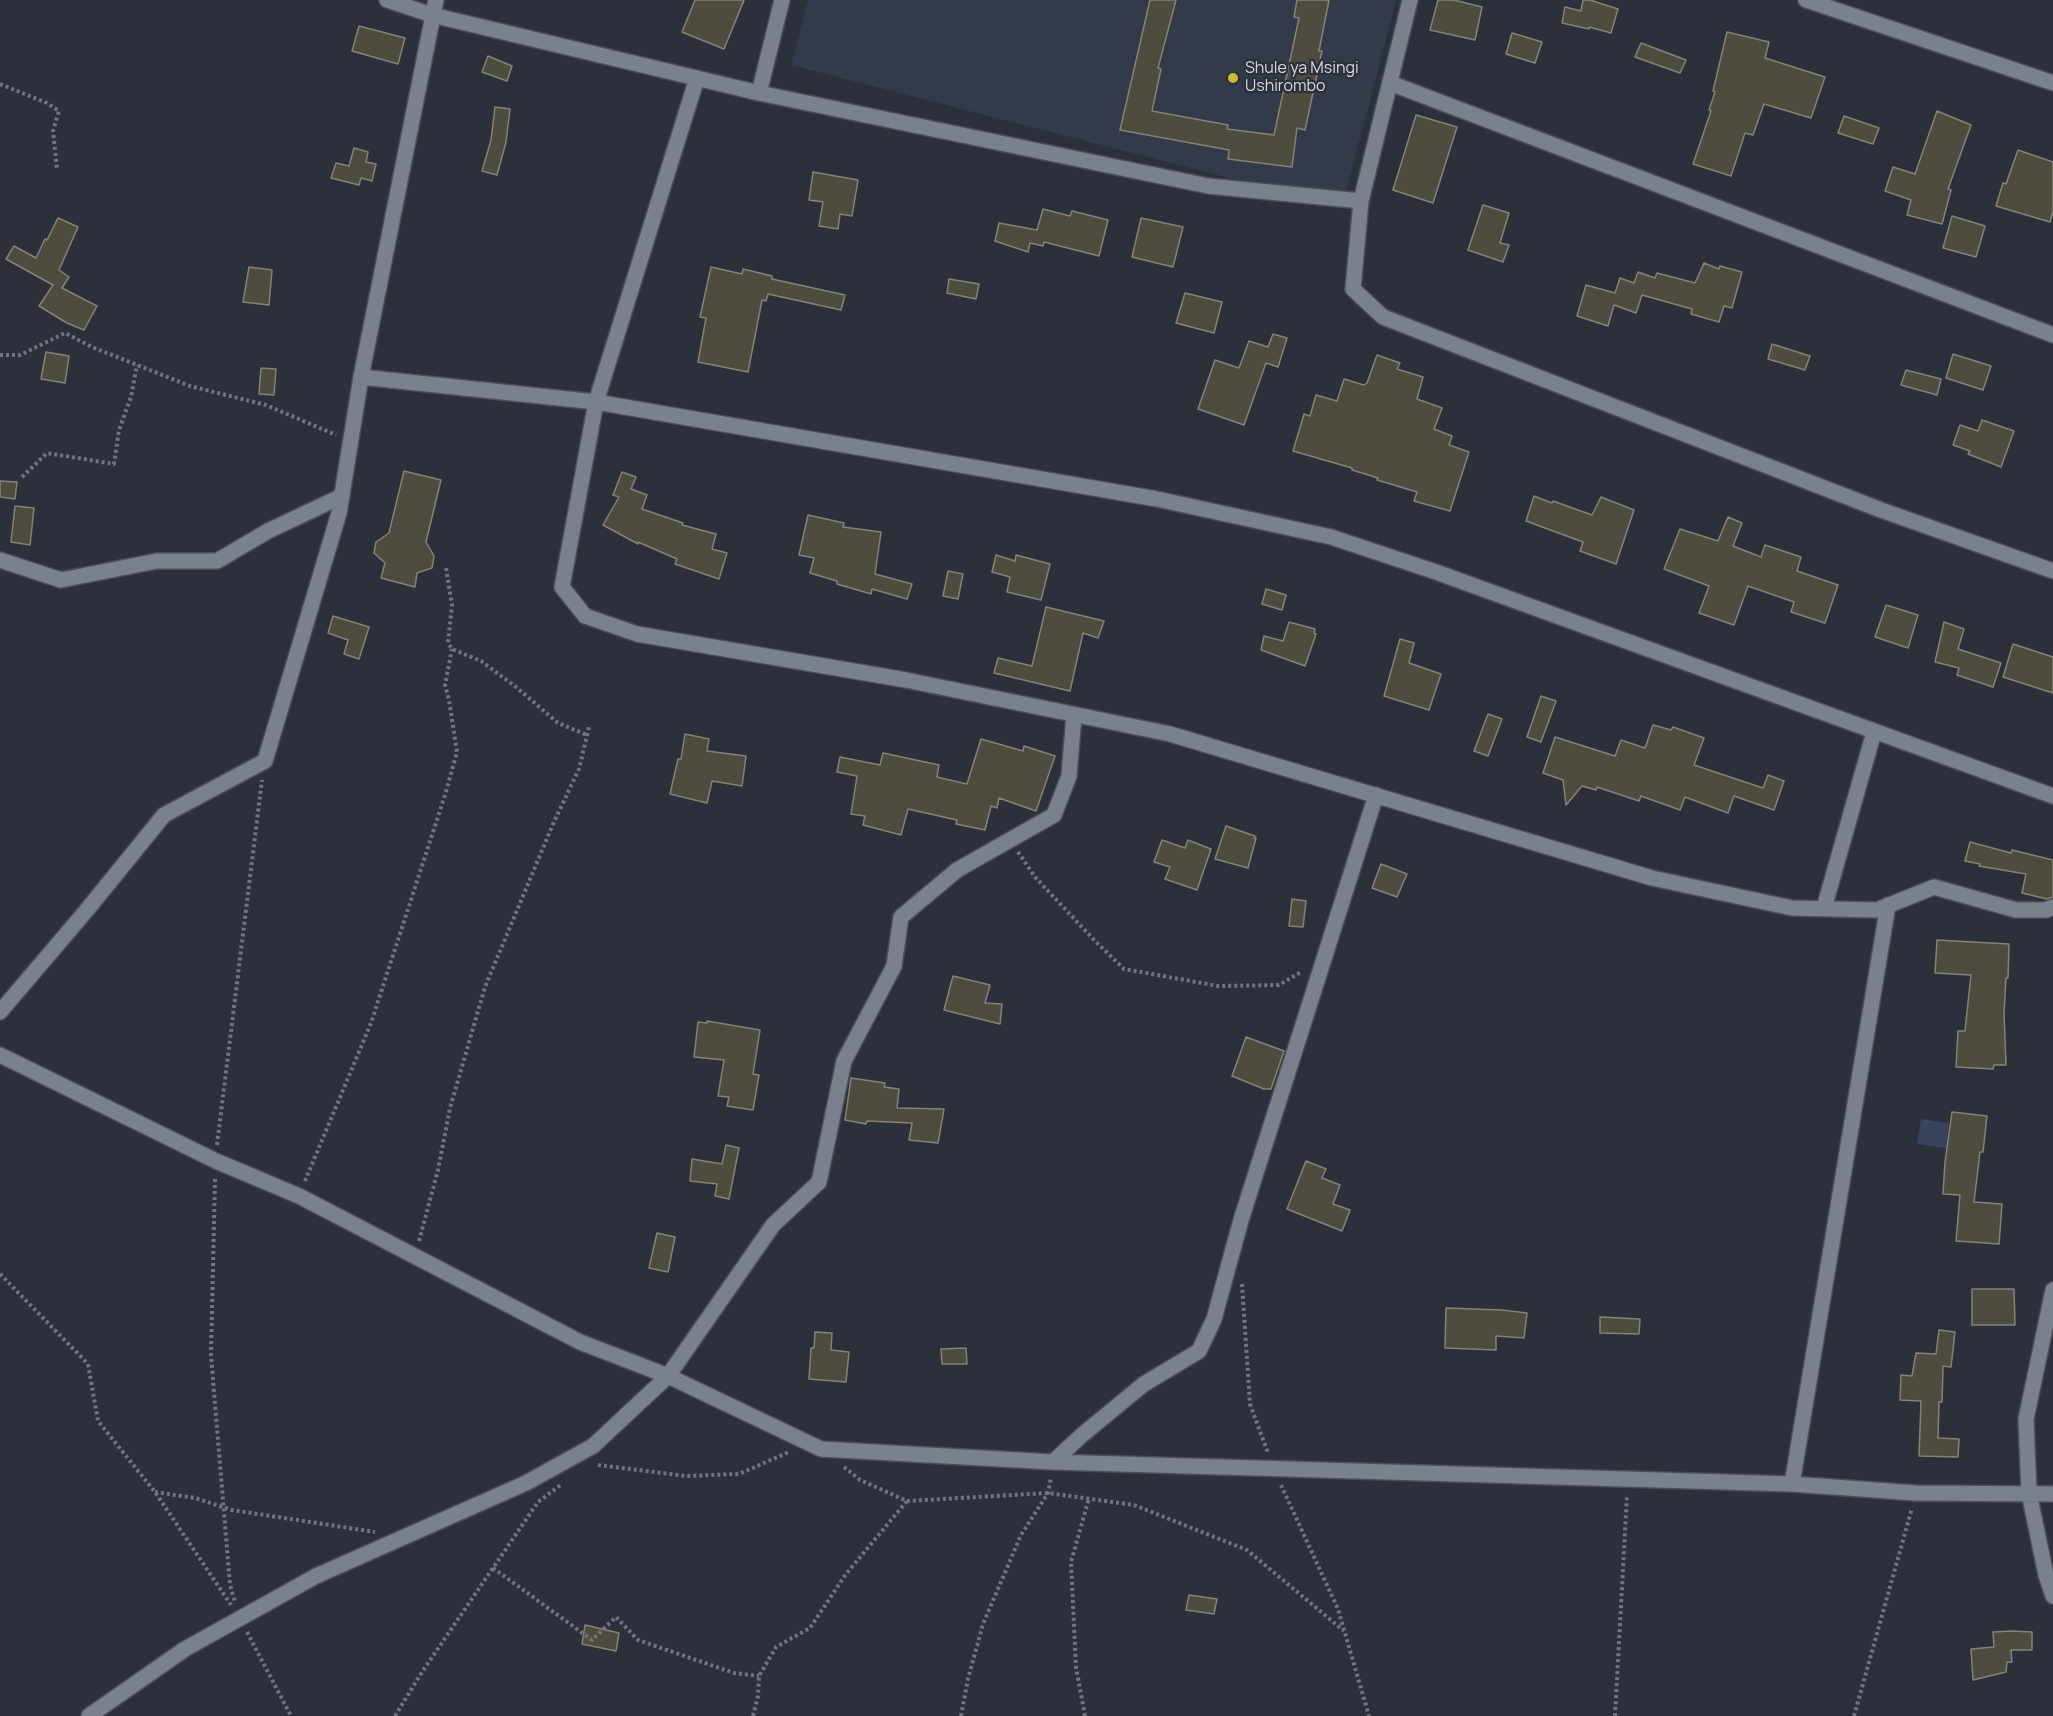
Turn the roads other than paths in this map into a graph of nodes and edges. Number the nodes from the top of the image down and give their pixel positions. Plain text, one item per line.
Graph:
1 (387, 0) edge
2 (436, 0) edge
3 (782, 0) edge
4 (1410, 0) edge
5 (1806, 0) edge
6 (432, 15) junction
7 (697, 78) junction
8 (1390, 83) junction
9 (2053, 83) edge
10 (759, 93) junction
11 (1361, 201) junction
12 (2053, 335) edge
13 (361, 377) junction
14 (596, 402) junction
15 (342, 496) junction
16 (0, 560) edge
17 (2053, 571) edge
18 (1074, 715) junction
19 (1874, 732) junction
20 (1376, 795) junction
21 (2053, 796) edge
22 (1888, 905) junction
23 (2053, 907) edge
24 (1824, 908) junction
25 (0, 1012) edge
26 (0, 1055) edge
27 (2053, 1290) edge
28 (668, 1376) junction
29 (1053, 1462) junction
30 (1792, 1484) junction
31 (2029, 1493) junction
32 (2053, 1494) edge
33 (2053, 1596) edge
34 (89, 1716) edge

1 - 6 street
2 - 6 street
3 - 10 street
4 - 8 street
5 - 9 street
6 - 7 street
6 - 13 street
7 - 10 street
7 - 14 street
8 - 11 street
8 - 12 street
10 - 11 street
11 - 17 street
13 - 14 street
13 - 15 street
14 - 18 street
14 - 19 street
15 - 16 street
15 - 25 street
18 - 20 street
18 - 28 street
19 - 21 street
19 - 24 street
20 - 24 street
20 - 29 street
22 - 23 street
22 - 24 street
22 - 30 street
26 - 28 street
27 - 31 street
28 - 29 street
28 - 34 street
29 - 30 street
30 - 31 street
31 - 32 street
31 - 33 street

